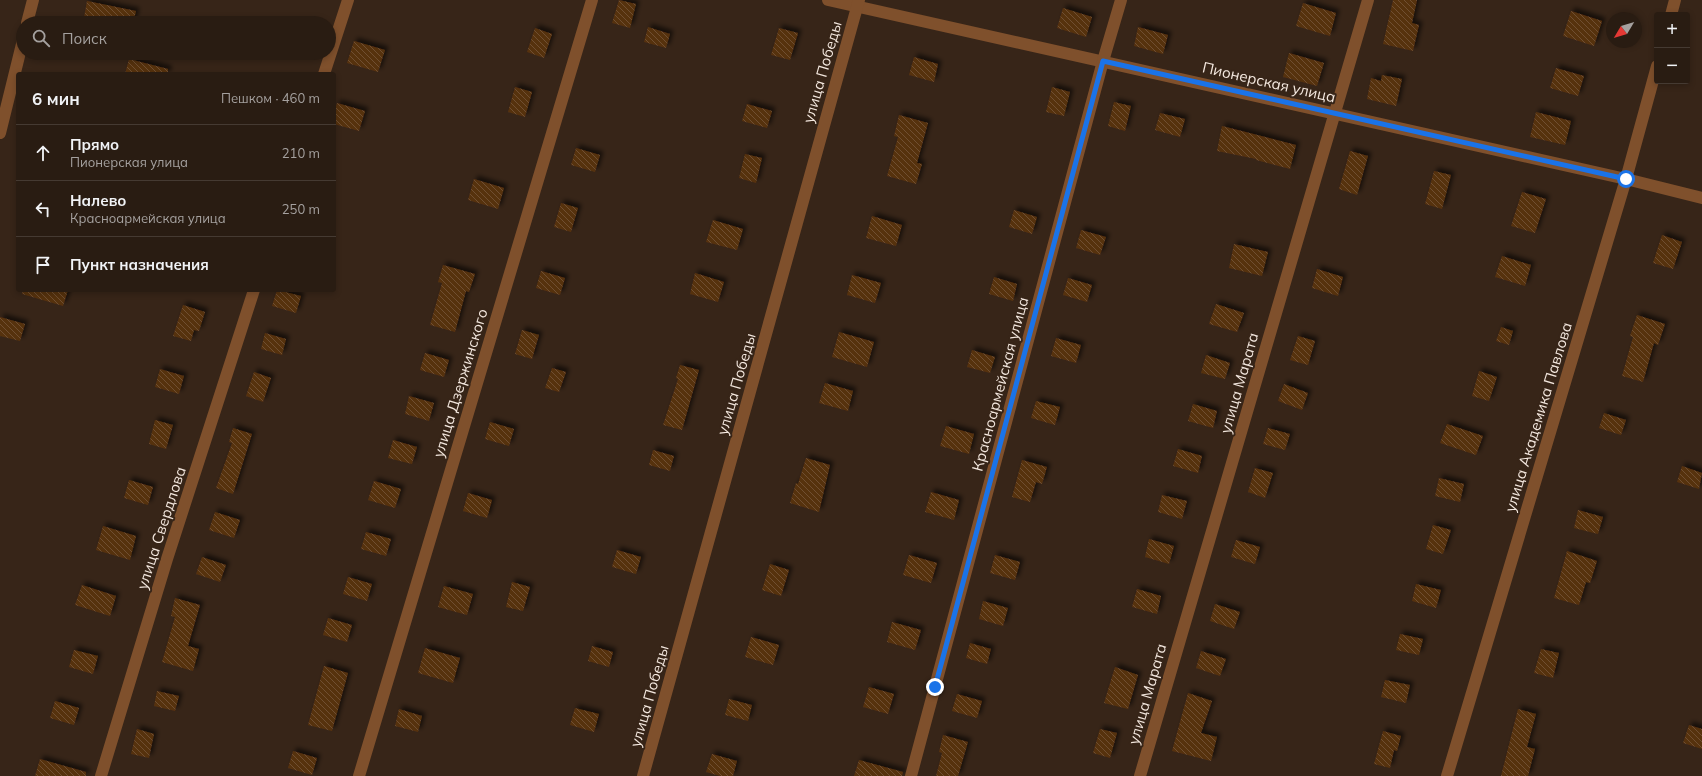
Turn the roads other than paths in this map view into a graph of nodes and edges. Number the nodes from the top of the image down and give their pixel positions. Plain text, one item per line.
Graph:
1 (33, 0) edge
2 (348, 0) edge
3 (592, 0) edge
4 (828, 0) edge
5 (1121, 0) edge
6 (1368, 0) edge
7 (1675, 0) edge
8 (858, 3) edge
9 (1672, 12) edge
10 (29, 16) edge
11 (336, 37) edge
12 (18, 60) edge
13 (329, 60) edge
14 (1103, 61) junction
15 (325, 72) edge
16 (1654, 77) edge
17 (1334, 113) junction
18 (0, 133) edge
19 (1626, 179) junction
20 (1702, 198) edge
21 (253, 292) edge
22 (101, 776) edge
23 (359, 776) edge
24 (643, 776) edge
25 (911, 776) edge
26 (1140, 776) edge
27 (1447, 776) edge

1 - 10 street
2 - 11 street
3 - 23 street, улица Дзержинского
4 - 8 street, Пионерская улица
5 - 14 street, Красноармейская улица
6 - 17 street, улица Марата
7 - 9 street
8 - 14 street, Пионерская улица
8 - 24 street, улица Победы
12 - 18 street
13 - 15 street
14 - 17 street, Пионерская улица
14 - 25 street, Красноармейская улица
16 - 19 street, улица Академика Павлова
17 - 19 street, Пионерская улица
17 - 26 street, улица Марата
19 - 20 street, Пионерская улица
19 - 27 street, улица Академика Павлова
21 - 22 street, улица Свердлова

